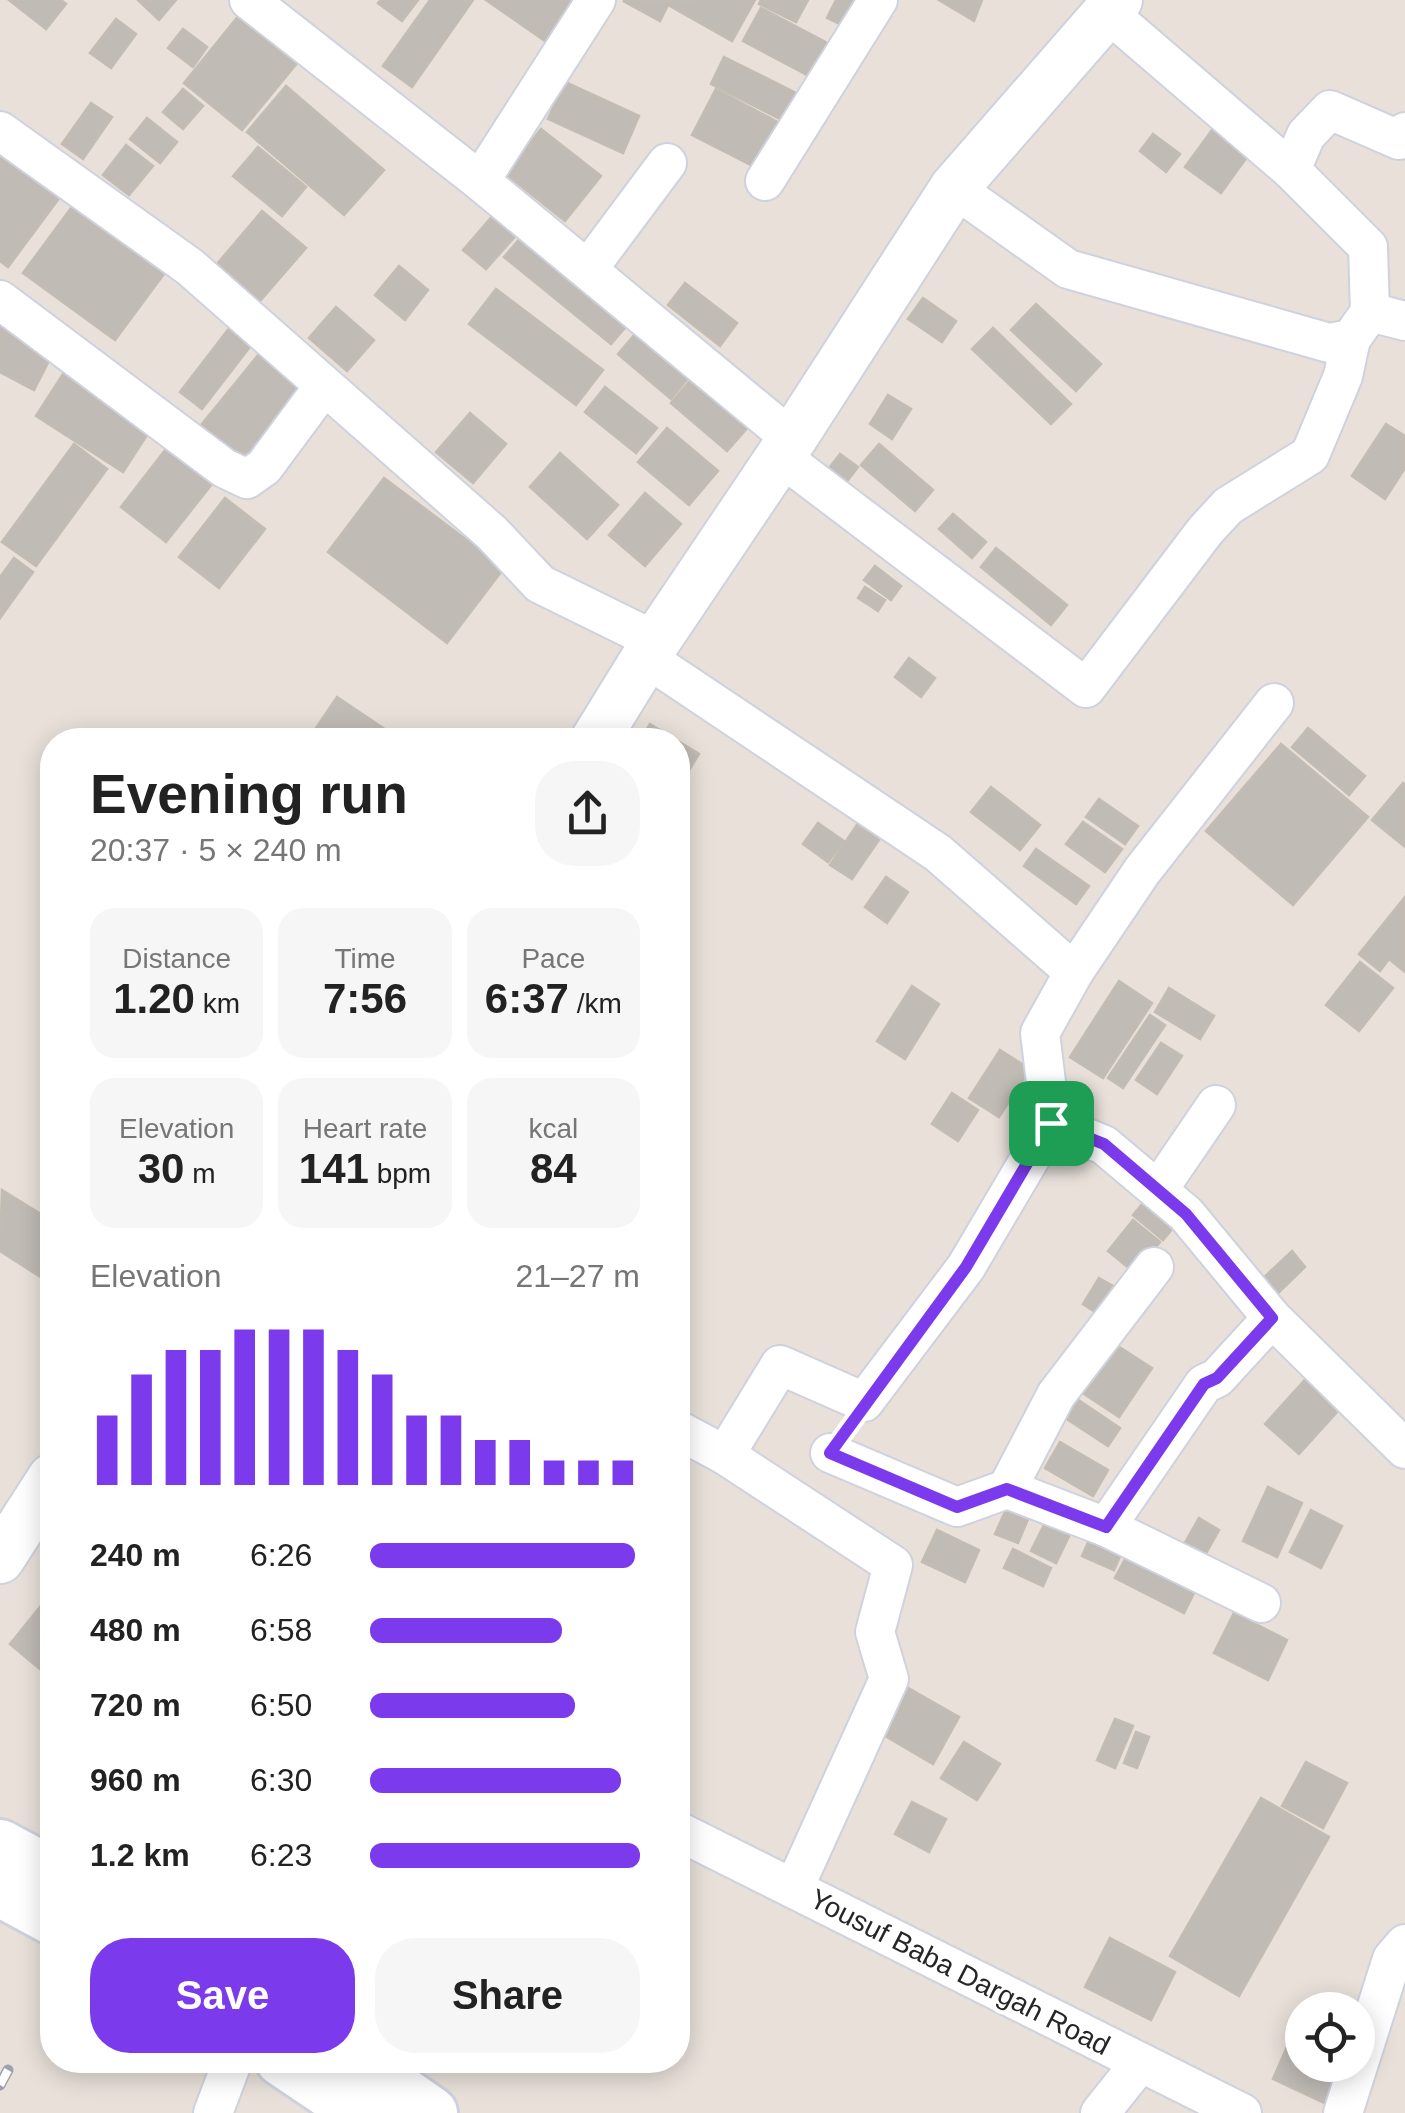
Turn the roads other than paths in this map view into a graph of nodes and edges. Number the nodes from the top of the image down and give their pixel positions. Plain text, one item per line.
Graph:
1 (249, 0) edge
2 (596, 0) edge
3 (878, 0) edge
4 (1113, 6) edge
5 (0, 131) edge
6 (1405, 132) edge
7 (667, 162) dead end
8 (1292, 170) junction
9 (480, 181) junction
10 (765, 181) dead end
11 (954, 188) junction
12 (588, 269) junction
13 (0, 300) edge
14 (1375, 324) edge
15 (324, 386) junction
16 (786, 448) junction
17 (652, 650) junction
18 (1274, 703) dead end
19 (603, 728) edge
20 (1074, 972) junction
21 (1216, 1105) dead end
22 (1051, 1123) junction
23 (1158, 1190) junction
24 (1154, 1267) dead end
25 (1272, 1318) junction
26 (864, 1402) junction
27 (690, 1437) edge
28 (1405, 1448) edge
29 (830, 1453) junction
30 (725, 1456) junction
31 (1007, 1489) junction
32 (40, 1497) edge
33 (798, 1501) junction
34 (1106, 1527) junction
35 (0, 1559) edge
36 (1261, 1603) dead end
37 (690, 1837) edge
38 (0, 1846) edge
39 (40, 1868) edge
40 (794, 1888) junction
41 (0, 1890) edge
42 (40, 1912) edge
43 (1405, 1944) edge
44 (1140, 2063) junction
45 (228, 2073) edge
46 (373, 2077) edge
47 (213, 2113) edge
48 (430, 2113) edge
49 (1100, 2113) edge
50 (1242, 2113) edge
51 (1343, 2113) edge

1 - 9 street
2 - 9 street
3 - 10 street
4 - 8 street
4 - 11 street
5 - 15 street
6 - 8 street
7 - 12 street
8 - 14 street
9 - 12 street
11 - 14 street
11 - 16 street
12 - 16 street
13 - 15 street
14 - 16 street
15 - 17 street
16 - 17 street
17 - 19 street
17 - 20 street
18 - 20 street
20 - 22 street
21 - 23 street
22 - 23 street
22 - 26 street
23 - 25 street
24 - 31 street
25 - 28 street
25 - 34 street
26 - 29 street
26 - 30 street
27 - 30 street
29 - 31 street
29 - 33 street
30 - 33 street
31 - 34 street
32 - 35 street
33 - 40 street
34 - 36 street
37 - 40 street, Yousuf Baba Dargah Road
38 - 39 main road
40 - 44 street, Yousuf Baba Dargah Road
41 - 42 main road
43 - 51 street
44 - 49 street
44 - 50 street, Yousuf Baba Dargah Road
45 - 47 street
46 - 48 main road

